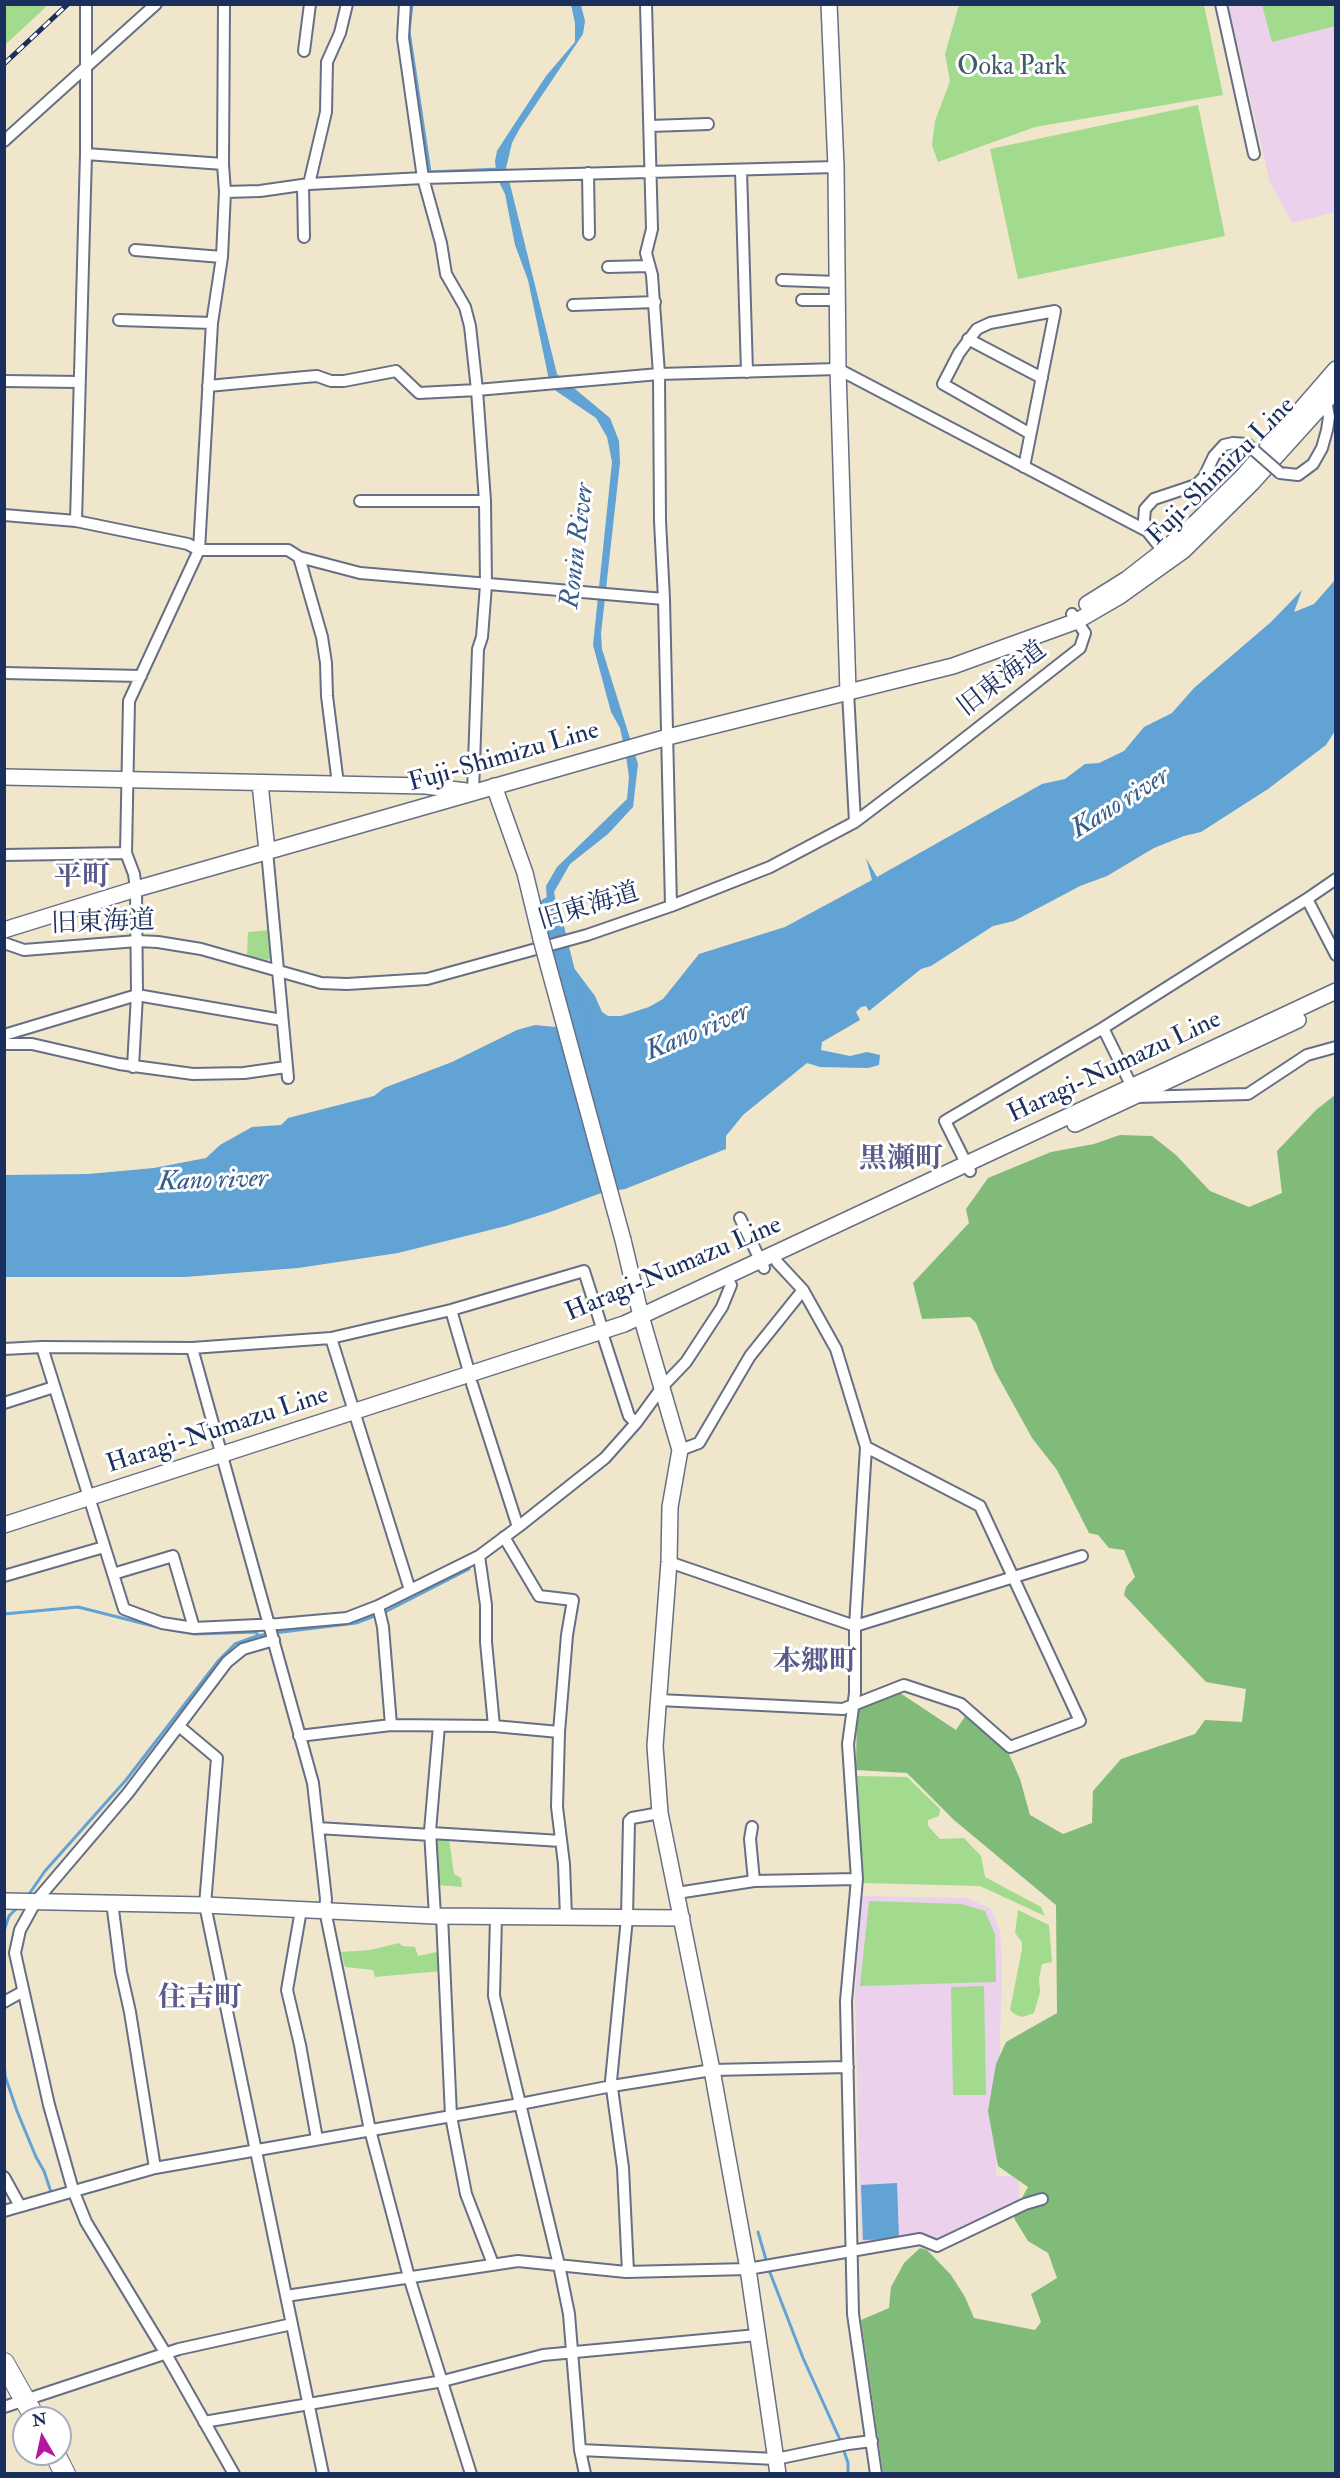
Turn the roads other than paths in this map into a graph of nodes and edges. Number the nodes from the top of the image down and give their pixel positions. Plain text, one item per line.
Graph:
1 (86, 4) edge
2 (156, 4) edge
3 (224, 4) edge
4 (310, 4) edge
5 (347, 4) edge
6 (405, 4) edge
7 (646, 4) edge
8 (829, 4) edge
9 (1221, 4) edge
10 (304, 51) dead end
11 (86, 68) junction
12 (708, 124) dead end
13 (650, 126) junction
14 (4, 141) edge
15 (86, 154) junction
16 (1254, 154) dead end
17 (223, 164) junction
18 (836, 167) junction
19 (741, 170) junction
20 (652, 172) junction
21 (588, 173) junction
22 (423, 178) junction
23 (306, 185) junction
24 (225, 192) junction
25 (589, 234) dead end
26 (304, 237) dead end
27 (135, 250) dead end
28 (222, 257) junction
29 (649, 266) junction
30 (608, 267) dead end
31 (782, 280) dead end
32 (837, 282) junction
33 (802, 300) dead end
34 (837, 300) junction
35 (655, 302) junction
36 (573, 305) dead end
37 (118, 320) dead end
38 (212, 323) junction
39 (968, 339) junction
40 (838, 369) junction
41 (1335, 369) edge
42 (747, 372) junction
43 (659, 374) junction
44 (1042, 378) junction
45 (4, 381) edge
46 (80, 382) junction
47 (208, 386) junction
48 (477, 390) junction
49 (1330, 396) edge
50 (1029, 433) junction
51 (1024, 467) junction
52 (360, 501) dead end
53 (485, 501) junction
54 (4, 515) edge
55 (76, 521) junction
56 (1147, 531) junction
57 (199, 550) junction
58 (1163, 551) junction
59 (299, 557) junction
60 (486, 585) junction
61 (664, 598) junction
62 (1075, 617) junction
63 (4, 673) edge
64 (141, 676) junction
65 (848, 692) junction
66 (668, 737) junction
67 (4, 777) edge
68 (128, 779) junction
69 (260, 783) junction
70 (338, 784) junction
71 (494, 786) junction
72 (473, 792) junction
73 (855, 822) junction
74 (267, 851) junction
75 (126, 853) junction
76 (4, 855) edge
77 (1335, 879) edge
78 (136, 889) junction
79 (1307, 899) junction
80 (671, 906) junction
81 (4, 930) edge
82 (1331, 935) edge
83 (137, 941) junction
84 (4, 943) edge
85 (1335, 956) edge
86 (277, 970) junction
87 (1335, 991) edge
88 (136, 995) junction
89 (1335, 1002) edge
90 (282, 1020) junction
91 (1103, 1028) junction
92 (4, 1035) edge
93 (4, 1044) edge
94 (1335, 1047) edge
95 (133, 1066) junction
96 (1134, 1092) junction
97 (968, 1167) junction
98 (740, 1218) dead end
99 (767, 1264) junction
100 (731, 1284) junction
101 (803, 1290) junction
102 (451, 1310) junction
103 (642, 1321) junction
104 (604, 1335) junction
105 (331, 1338) junction
106 (42, 1347) junction
107 (192, 1348) junction
108 (4, 1349) edge
109 (471, 1379) junction
110 (663, 1386) junction
111 (54, 1387) junction
112 (4, 1403) edge
113 (355, 1417) junction
114 (636, 1423) junction
115 (866, 1447) junction
116 (680, 1450) junction
117 (224, 1459) junction
118 (91, 1501) junction
119 (4, 1525) edge
120 (518, 1527) junction
121 (4, 1533) edge
122 (504, 1537) junction
123 (104, 1546) junction
124 (479, 1556) junction
125 (1082, 1556) dead end
126 (669, 1562) junction
127 (113, 1574) junction
128 (4, 1576) edge
129 (1013, 1578) junction
130 (410, 1590) junction
131 (378, 1606) junction
132 (269, 1625) junction
133 (855, 1626) junction
134 (194, 1628) junction
135 (274, 1640) junction
136 (659, 1700) junction
137 (853, 1706) junction
138 (391, 1725) junction
139 (439, 1726) junction
140 (494, 1726) junction
141 (180, 1727) junction
142 (559, 1732) junction
143 (299, 1736) junction
144 (660, 1812) junction
145 (752, 1827) dead end
146 (318, 1828) junction
147 (431, 1834) junction
148 (561, 1841) junction
149 (857, 1879) junction
150 (754, 1881) junction
151 (677, 1893) junction
152 (4, 1900) edge
153 (36, 1901) junction
154 (112, 1902) junction
155 (205, 1905) junction
156 (301, 1910) junction
157 (325, 1910) junction
158 (439, 1916) junction
159 (496, 1917) junction
160 (566, 1917) junction
161 (682, 1917) junction
162 (627, 1918) junction
163 (22, 1992) junction
164 (4, 2002) edge
165 (848, 2067) junction
166 (712, 2070) junction
167 (612, 2086) junction
168 (520, 2104) junction
169 (451, 2116) junction
170 (370, 2130) junction
171 (317, 2139) junction
172 (257, 2150) junction
173 (155, 2168) junction
174 (4, 2177) edge
175 (73, 2190) junction
176 (1042, 2199) dead end
177 (20, 2206) junction
178 (4, 2211) edge
179 (851, 2252) junction
180 (493, 2264) junction
181 (560, 2265) junction
182 (748, 2269) junction
183 (628, 2272) junction
184 (409, 2277) junction
185 (286, 2296) junction
186 (292, 2324) junction
187 (757, 2335) junction
188 (573, 2352) junction
189 (166, 2354) junction
190 (4, 2363) edge
191 (442, 2381) junction
192 (25, 2400) junction
193 (308, 2404) junction
194 (28, 2406) edge
195 (4, 2407) edge
196 (204, 2422) junction
197 (872, 2441) junction
198 (580, 2450) junction
199 (777, 2466) edge
200 (234, 2474) edge
201 (323, 2474) edge
202 (471, 2474) edge
203 (585, 2474) edge
204 (876, 2474) edge

1 - 11 street
2 - 11 street
3 - 17 street
4 - 10 street
5 - 23 street
6 - 22 street
7 - 13 street
8 - 18 main road
9 - 16 street
11 - 14 street
11 - 15 street
12 - 13 street
13 - 20 street
15 - 17 street
15 - 46 street
17 - 24 street
18 - 19 street
18 - 32 main road
19 - 20 street
19 - 42 street
20 - 21 street
20 - 29 street
21 - 22 street
21 - 25 street
22 - 23 street
22 - 48 street
23 - 24 street
23 - 26 street
24 - 28 street
27 - 28 street
28 - 38 street
29 - 30 street
29 - 35 street
31 - 32 street
32 - 34 main road
33 - 34 street
34 - 40 main road
35 - 36 street
35 - 43 street
37 - 38 street
38 - 47 street
39 - 44 street
39 - 44 street
39 - 50 street
40 - 42 street
40 - 51 street
40 - 65 main road
41 - 58 main road, Fuji-Shimizu Line
42 - 43 street
43 - 48 street
43 - 61 street
44 - 50 street
45 - 46 street
46 - 55 street
47 - 48 street
47 - 57 street
48 - 53 street
49 - 56 street, bridge
49 - 62 main road, Fuji-Shimizu Line
50 - 51 street
51 - 56 street
52 - 53 street
53 - 60 street
54 - 55 street
55 - 57 street
56 - 58 street
57 - 59 street
57 - 64 street
58 - 62 main road, Fuji-Shimizu Line
59 - 60 street
59 - 70 street
60 - 61 street
60 - 72 street
61 - 66 street
62 - 65 main road, Fuji-Shimizu Line
62 - 73 street, 旧東海道
63 - 64 street
64 - 68 street
65 - 66 main road, Fuji-Shimizu Line
65 - 73 street
66 - 71 main road, Fuji-Shimizu Line
66 - 80 street
67 - 68 main road
68 - 69 main road
68 - 75 street
69 - 70 main road
69 - 74 main road
70 - 72 main road
71 - 72 main road, Fuji-Shimizu Line
71 - 103 main road, bridge
72 - 74 main road, Fuji-Shimizu Line
73 - 80 street, 旧東海道
74 - 78 main road, Fuji-Shimizu Line
74 - 86 street
75 - 76 street
75 - 78 street
77 - 79 street
78 - 81 main road, Fuji-Shimizu Line
78 - 83 street
79 - 82 street
79 - 91 street
80 - 86 street, 旧東海道
82 - 85 street
83 - 84 street, 旧東海道
83 - 86 street, 旧東海道
83 - 88 street
86 - 90 street
87 - 96 main road, Haragi-Numazu Line
88 - 90 street
88 - 92 street
88 - 95 street
89 - 96 main road
90 - 95 street
91 - 96 street
91 - 97 street
93 - 95 street
94 - 96 street
96 - 97 main road
97 - 99 main road
98 - 99 street
99 - 100 main road
99 - 101 street
99 - 103 main road, Haragi-Numazu Line
100 - 103 main road
100 - 110 street
101 - 115 street
101 - 116 street
102 - 104 street
102 - 105 street
102 - 109 street
103 - 104 main road, Haragi-Numazu Line
103 - 110 main road
104 - 109 main road, Haragi-Numazu Line
104 - 114 street
105 - 107 street
105 - 113 street
106 - 107 street
106 - 108 street
106 - 111 street
107 - 117 street
109 - 113 main road, Haragi-Numazu Line
109 - 120 street
110 - 114 street
110 - 116 main road
111 - 112 street
111 - 118 street
113 - 117 main road, Haragi-Numazu Line
113 - 130 street
114 - 120 street
115 - 129 street
115 - 133 street
116 - 126 main road
117 - 118 main road, Haragi-Numazu Line
117 - 132 street
118 - 119 main road, Haragi-Numazu Line
118 - 121 main road
118 - 123 street
120 - 122 street
122 - 124 street
122 - 142 street
123 - 127 street
123 - 128 street
124 - 130 street
124 - 140 street
125 - 129 street
126 - 133 street
126 - 136 main road
127 - 134 street
127 - 134 street
129 - 133 street
129 - 137 street
130 - 131 street
131 - 132 street
131 - 138 street
132 - 134 street
132 - 135 street
133 - 137 street
135 - 141 street
135 - 143 street
136 - 137 street
136 - 144 main road
137 - 149 street
138 - 139 street
138 - 143 street
139 - 140 street
139 - 147 street
140 - 142 street
141 - 153 street
141 - 155 street
142 - 148 street
143 - 146 street
144 - 151 main road
144 - 162 street
145 - 150 street
146 - 147 street
146 - 157 street
147 - 148 street
147 - 158 street
148 - 160 street
149 - 150 street
149 - 165 street
150 - 151 street
151 - 161 main road
152 - 153 main road
153 - 154 main road
153 - 163 street
154 - 155 main road
154 - 173 street
155 - 156 main road
155 - 172 street
156 - 157 main road
156 - 171 street
157 - 158 main road
157 - 170 street
158 - 159 main road
158 - 169 street
159 - 160 main road
159 - 168 street
160 - 162 main road
161 - 162 main road
161 - 166 main road
162 - 167 street
163 - 164 street
163 - 175 street
165 - 166 street
165 - 179 street
166 - 167 street
166 - 182 main road
167 - 168 street
167 - 183 street
168 - 169 street
168 - 181 street
169 - 170 street
169 - 180 street
170 - 171 street
170 - 184 street
171 - 172 street
172 - 173 street
172 - 185 street
173 - 175 street
174 - 177 street
175 - 177 street
175 - 189 street
176 - 179 street
177 - 178 street
179 - 182 street
179 - 197 street
180 - 181 street
180 - 184 street
181 - 183 street
181 - 188 street
182 - 183 street
182 - 187 main road
184 - 185 street
184 - 191 street
185 - 186 street
186 - 189 street
186 - 193 street
187 - 188 street
187 - 199 main road
188 - 191 street
188 - 198 street
189 - 192 street
189 - 196 street
190 - 192 highway
191 - 193 street
191 - 202 street
192 - 194 highway
192 - 195 street
193 - 196 street
193 - 201 street
196 - 200 street
197 - 199 street
197 - 204 street
198 - 199 street
198 - 203 street

